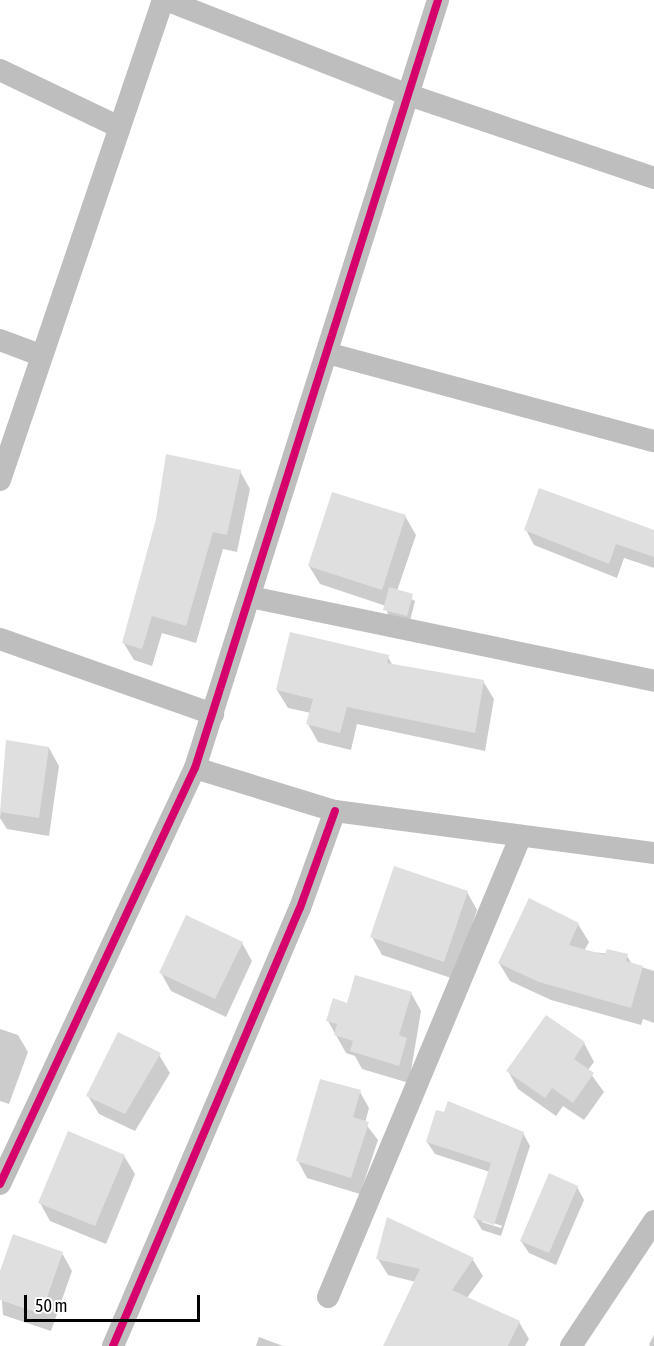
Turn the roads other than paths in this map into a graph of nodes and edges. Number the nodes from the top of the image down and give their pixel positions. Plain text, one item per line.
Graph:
1 (164, 0) edge
2 (438, 0) edge
3 (0, 70) edge
4 (409, 95) junction
5 (119, 127) junction
6 (654, 178) edge
7 (0, 340) edge
8 (327, 353) junction
9 (39, 355) junction
10 (654, 441) edge
11 (0, 480) edge
12 (250, 597) junction
13 (0, 639) edge
14 (654, 681) edge
15 (213, 714) junction
16 (195, 768) junction
17 (334, 811) junction
18 (521, 836) junction
19 (654, 853) edge
20 (0, 1184) edge
21 (654, 1221) edge
22 (328, 1297) dead end
23 (113, 1346) edge
24 (571, 1346) edge

1 - 4 street
1 - 5 street
2 - 4 street
3 - 5 street
4 - 6 street
4 - 8 street
5 - 9 street
7 - 9 street
8 - 10 street
8 - 12 street
9 - 11 street
12 - 14 street
12 - 15 street
13 - 15 street
15 - 16 street
16 - 17 street
16 - 20 street
17 - 18 street
17 - 23 street
18 - 19 street
18 - 22 street
21 - 24 street

